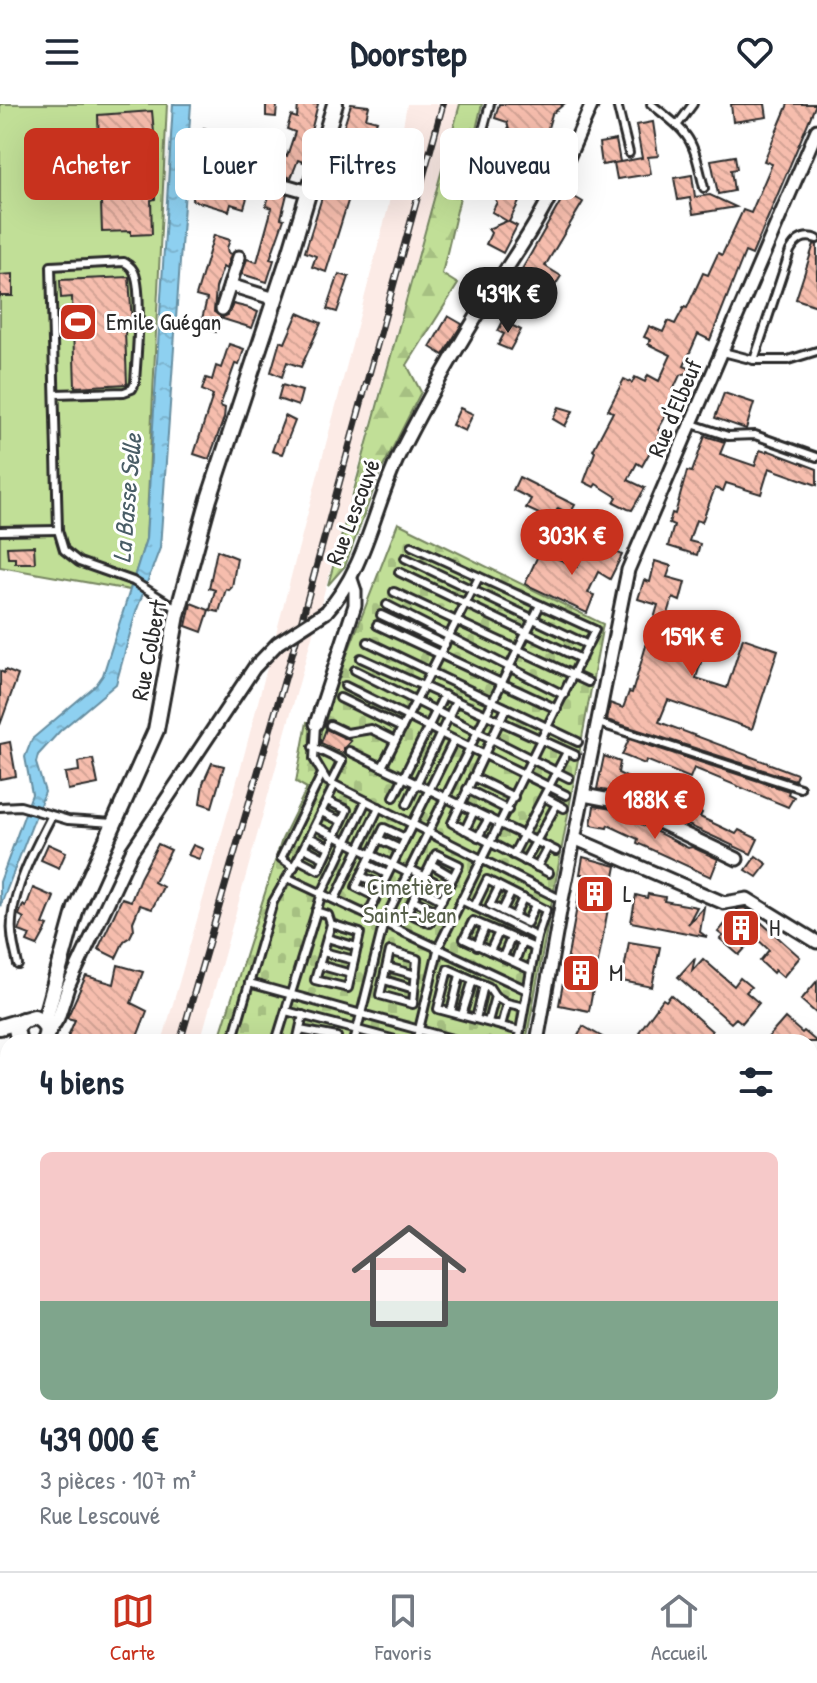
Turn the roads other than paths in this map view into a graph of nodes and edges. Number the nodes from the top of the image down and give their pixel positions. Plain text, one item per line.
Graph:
1 (335, 104) edge
2 (490, 104) edge
3 (592, 104) edge
4 (617, 104) edge
5 (651, 104) edge
6 (693, 104) edge
7 (679, 123) junction
8 (328, 128) edge
9 (484, 128) edge
10 (817, 130) edge
11 (629, 153) dead end
12 (704, 188) dead end
13 (306, 200) edge
14 (817, 239) edge
15 (239, 257) dead end
16 (230, 285) junction
17 (275, 299) junction
18 (222, 309) dead end
19 (817, 351) edge
20 (723, 352) junction
21 (754, 360) junction
22 (55, 394) junction
23 (692, 424) junction
24 (817, 457) edge
25 (58, 530) junction
26 (0, 531) edge
27 (412, 546) dead end
28 (405, 558) dead end
29 (399, 572) dead end
30 (479, 577) junction
31 (351, 579) junction
32 (473, 591) junction
33 (394, 592) dead end
34 (466, 604) junction
35 (387, 605) dead end
36 (540, 605) junction
37 (178, 609) junction
38 (381, 615) dead end
39 (533, 619) junction
40 (457, 621) junction
41 (377, 625) dead end
42 (527, 633) junction
43 (449, 637) junction
44 (368, 642) dead end
45 (445, 645) junction
46 (588, 645) junction
47 (518, 650) junction
48 (440, 655) junction
49 (361, 658) dead end
50 (581, 659) junction
51 (510, 667) junction
52 (355, 670) dead end
53 (431, 672) junction
54 (573, 675) junction
55 (588, 682) dead end
56 (502, 683) junction
57 (345, 686) dead end
58 (423, 686) junction
59 (444, 695) junction
60 (564, 695) junction
61 (340, 698) dead end
62 (416, 700) junction
63 (456, 701) junction
64 (493, 701) junction
65 (506, 708) junction
66 (557, 709) junction
67 (436, 711) junction
68 (486, 715) junction
69 (408, 717) junction
70 (449, 717) junction
71 (500, 721) junction
72 (597, 722) junction
73 (316, 724) joint
74 (330, 725) dead end
75 (428, 727) junction
76 (548, 727) junction
77 (402, 728) junction
78 (477, 731) junction
79 (441, 733) junction
80 (492, 738) junction
81 (454, 740) junction
82 (542, 740) junction
83 (395, 741) junction
84 (578, 742) dead end
85 (313, 747) junction
86 (469, 747) junction
87 (349, 751) dead end
88 (567, 752) junction
89 (484, 754) junction
90 (575, 755) dead end
91 (532, 759) junction
92 (382, 767) junction
93 (557, 771) junction
94 (322, 774) junction
95 (525, 775) junction
96 (404, 777) junction
97 (473, 777) junction
98 (569, 778) dead end
99 (333, 784) junction
100 (417, 784) junction
101 (549, 786) junction
102 (800, 788) dead end
103 (467, 789) junction
104 (429, 790) junction
105 (566, 795) dead end
106 (584, 795) junction
107 (394, 797) dead end
108 (444, 797) junction
109 (514, 797) junction
110 (544, 797) junction
111 (327, 801) junction
112 (366, 801) junction
113 (407, 804) dead end
114 (460, 805) junction
115 (0, 807) edge
116 (379, 807) junction
117 (508, 810) junction
118 (474, 811) junction
119 (321, 812) junction
120 (51, 817) junction
121 (489, 818) junction
122 (341, 821) junction
123 (113, 823) junction
124 (412, 824) junction
125 (501, 824) junction
126 (315, 826) junction
127 (465, 830) junction
128 (427, 831) junction
129 (334, 836) junction
130 (525, 836) junction
131 (309, 837) junction
132 (478, 837) junction
133 (405, 838) junction
134 (379, 839) junction
135 (576, 839) junction
136 (346, 842) junction
137 (538, 842) junction
138 (491, 843) junction
139 (329, 847) junction
140 (548, 847) junction
141 (304, 848) junction
142 (359, 848) junction
143 (400, 849) junction
144 (556, 851) dead end
145 (372, 855) junction
146 (513, 855) junction
147 (324, 858) junction
148 (483, 859) junction
149 (737, 859) dead end
150 (525, 861) junction
151 (296, 863) junction
152 (367, 864) junction
153 (431, 864) junction
154 (392, 865) junction
155 (537, 867) junction
156 (409, 871) junction
157 (549, 873) dead end
158 (387, 874) junction
159 (361, 876) junction
160 (425, 877) junction
161 (453, 877) junction
162 (288, 878) junction
163 (382, 886) junction
164 (499, 887) junction
165 (419, 888) junction
166 (447, 888) junction
167 (322, 893) junction
168 (511, 893) junction
169 (376, 897) junction
170 (523, 898) junction
171 (335, 899) junction
172 (413, 900) junction
173 (442, 900) junction
174 (461, 900) junction
175 (562, 900) junction
176 (535, 905) junction
177 (474, 907) junction
178 (316, 911) junction
179 (436, 911) junction
180 (502, 911) junction
181 (368, 914) junction
182 (514, 917) junction
183 (384, 922) junction
184 (331, 924) junction
185 (485, 927) junction
186 (499, 932) junction
187 (537, 937) junction
188 (327, 938) junction
189 (511, 938) junction
190 (464, 939) junction
191 (522, 942) junction
192 (817, 942) edge
193 (439, 946) junction
194 (477, 946) junction
195 (357, 947) junction
196 (535, 948) junction
197 (490, 951) junction
198 (323, 952) junction
199 (456, 955) junction
200 (503, 957) junction
201 (354, 960) junction
202 (515, 962) junction
203 (18, 965) dead end
204 (319, 965) junction
205 (387, 967) junction
206 (531, 970) junction
207 (351, 974) junction
208 (416, 975) junction
209 (460, 975) junction
210 (384, 980) junction
211 (473, 980) junction
212 (249, 983) junction
213 (484, 985) junction
214 (68, 987) junction
215 (414, 989) junction
216 (527, 990) junction
217 (291, 995) junction
218 (495, 996) junction
219 (50, 1003) junction
220 (507, 1003) junction
221 (524, 1007) junction
222 (286, 1011) junction
223 (451, 1012) junction
224 (362, 1014) junction
225 (303, 1015) junction
226 (462, 1015) junction
227 (476, 1019) junction
228 (488, 1022) junction
229 (501, 1026) junction
230 (0, 1028) edge
231 (38, 1028) edge
232 (419, 1029) junction
233 (300, 1030) junction
234 (358, 1030) junction
235 (520, 1031) junction
236 (17, 1034) edge
237 (234, 1034) edge
238 (279, 1034) edge
239 (299, 1034) edge
240 (321, 1034) edge
241 (357, 1034) edge
242 (371, 1034) edge
243 (418, 1034) edge
244 (436, 1034) edge
245 (519, 1034) edge
246 (538, 1034) edge

1 - 8 street, Rue Colbert
2 - 9 lane
3 - 31 street, Rue Lescouvé
4 - 11 lane
5 - 7 lane
6 - 7 lane
7 - 12 lane
10 - 20 street, Rue d'Elbeuf
13 - 17 street, Rue Colbert
14 - 21 lane
15 - 16 street
16 - 17 street
16 - 18 street
17 - 37 street, Rue Colbert
19 - 21 lane
20 - 21 lane
20 - 23 street, Rue d'Elbeuf
22 - 22 lane
22 - 25 lane
23 - 24 lane
23 - 72 street, Rue d'Elbeuf
25 - 26 lane
25 - 37 lane
27 - 30 lane
28 - 32 lane
29 - 34 lane
30 - 32 lane
30 - 36 lane
31 - 73 street
31 - 214 street, Rue Lescouvé, bridge
32 - 34 lane
32 - 39 lane
33 - 40 lane
34 - 40 lane
34 - 42 lane
35 - 43 lane
36 - 39 lane
36 - 46 lane
37 - 123 street, Rue Colbert
38 - 45 lane
39 - 42 lane
39 - 46 lane
40 - 43 lane
40 - 47 lane
41 - 48 lane
42 - 47 lane
42 - 50 lane
43 - 45 lane
43 - 51 lane
44 - 53 lane
45 - 48 lane
46 - 50 lane
47 - 51 lane
47 - 54 lane
48 - 53 lane
48 - 56 lane
49 - 58 lane
50 - 54 lane
51 - 56 lane
51 - 60 lane
52 - 62 lane
53 - 58 lane
53 - 64 lane
54 - 55 lane
54 - 60 lane
56 - 64 lane
56 - 66 lane
57 - 69 lane
58 - 59 lane
58 - 62 lane
59 - 63 lane
59 - 67 lane
60 - 66 lane
61 - 77 lane
62 - 67 lane
62 - 69 lane
63 - 68 lane
63 - 70 lane
64 - 65 lane
64 - 68 lane
65 - 71 lane
65 - 76 lane
66 - 76 lane
67 - 70 lane
67 - 75 lane
68 - 71 lane
68 - 78 lane
69 - 75 lane
69 - 77 lane
70 - 78 lane
70 - 79 lane
71 - 80 lane
71 - 82 lane
72 - 102 lane
72 - 106 street, Rue d'Elbeuf
73 - 85 lane
74 - 83 lane
75 - 79 lane
75 - 96 lane
76 - 82 lane
76 - 84 lane
77 - 83 lane
78 - 80 lane
78 - 86 lane
79 - 81 lane
79 - 100 lane
80 - 89 lane
80 - 91 lane
81 - 86 lane
81 - 104 lane
82 - 88 lane
82 - 91 lane
83 - 92 lane
85 - 94 lane
85 - 99 lane
86 - 89 lane
86 - 108 lane
87 - 92 lane
88 - 90 lane
88 - 93 lane
89 - 95 lane
89 - 97 lane
91 - 93 lane
91 - 95 lane
92 - 96 lane
93 - 98 lane
93 - 101 lane
94 - 99 lane
94 - 151 lane
95 - 101 lane
95 - 109 lane
96 - 100 lane
96 - 107 lane
97 - 103 lane
97 - 109 lane
99 - 111 lane
99 - 112 lane
100 - 104 lane
100 - 113 lane
101 - 105 lane
101 - 110 lane
103 - 114 lane
103 - 117 lane
104 - 108 lane
104 - 124 lane
106 - 135 street, Rue d'Elbeuf
106 - 149 street
108 - 114 lane
108 - 128 lane
109 - 117 lane
110 - 130 lane
110 - 137 lane
111 - 119 lane
111 - 122 lane
112 - 116 lane
112 - 136 lane
114 - 118 lane
114 - 127 lane
115 - 120 lane
116 - 124 lane
116 - 142 lane
117 - 125 lane
118 - 121 lane
118 - 127 lane
119 - 122 lane
119 - 126 lane
120 - 123 lane
120 - 203 lane
121 - 125 lane
121 - 132 lane
122 - 129 lane
123 - 219 street, Rue Colbert
124 - 128 lane
124 - 133 lane
125 - 130 lane
125 - 138 lane
126 - 129 lane
126 - 131 lane
127 - 132 lane
128 - 148 lane
128 - 156 lane
129 - 136 lane
129 - 139 lane
130 - 137 lane
130 - 146 lane
131 - 139 lane
131 - 141 lane
132 - 138 lane
133 - 134 lane
133 - 143 lane
134 - 143 lane
134 - 145 lane
135 - 175 street, Rue d'Elbeuf
135 - 192 street
136 - 142 lane
136 - 167 lane
137 - 140 lane
137 - 150 lane
138 - 146 lane
138 - 148 lane
139 - 147 lane
140 - 144 lane
140 - 155 lane
141 - 147 lane
141 - 151 lane
142 - 145 lane
142 - 171 lane
143 - 154 lane
145 - 152 lane
145 - 154 lane
146 - 150 lane
147 - 151 lane
148 - 174 lane
148 - 175 lane
150 - 155 lane
151 - 162 lane
152 - 158 lane
152 - 159 lane
153 - 160 lane
153 - 161 lane
153 - 161 lane
154 - 156 lane
154 - 158 lane
155 - 157 lane
156 - 160 lane
156 - 183 lane
158 - 163 lane
159 - 163 lane
159 - 169 lane
160 - 165 lane
160 - 166 lane
161 - 166 lane
162 - 167 lane
162 - 212 lane
163 - 169 lane
164 - 168 lane
164 - 177 lane
164 - 180 lane
165 - 172 lane
165 - 173 lane
166 - 173 lane
167 - 171 lane
167 - 178 lane
168 - 170 lane
168 - 180 lane
169 - 181 lane
170 - 176 lane
170 - 182 lane
171 - 181 lane
172 - 179 lane
172 - 179 lane
173 - 179 lane
174 - 177 lane
174 - 193 lane
175 - 246 street, Rue d'Elbeuf
176 - 182 lane
176 - 187 lane
177 - 187 lane
178 - 184 lane
178 - 217 lane
180 - 182 lane
181 - 183 lane
183 - 193 lane
183 - 224 lane
184 - 188 lane
184 - 195 lane
185 - 186 lane
185 - 190 lane
185 - 194 lane
186 - 189 lane
186 - 197 lane
187 - 196 lane
188 - 195 lane
188 - 198 lane
189 - 191 lane
189 - 200 lane
190 - 194 lane
190 - 199 lane
191 - 196 lane
191 - 202 lane
193 - 199 lane
193 - 232 lane
194 - 197 lane
195 - 201 lane
196 - 206 lane
197 - 200 lane
198 - 201 lane
198 - 204 lane
199 - 216 lane
200 - 202 lane
201 - 207 lane
202 - 206 lane
204 - 207 lane
204 - 207 lane
205 - 208 lane
205 - 208 lane
205 - 210 lane
206 - 216 lane
208 - 215 lane
209 - 211 lane
209 - 223 lane
209 - 223 lane
210 - 215 lane
210 - 215 lane
211 - 213 lane
211 - 226 lane
212 - 217 lane
212 - 237 lane
213 - 218 lane
213 - 227 lane
214 - 219 street, Rue Lescouvé
214 - 231 street, Rue Lescouvé
216 - 221 lane
217 - 222 lane
217 - 224 lane
218 - 220 lane
218 - 228 lane
219 - 231 street
220 - 221 lane
220 - 229 lane
221 - 235 lane
222 - 225 lane
222 - 238 lane
223 - 226 lane
224 - 232 lane
224 - 234 lane
225 - 233 lane
225 - 234 lane
226 - 227 lane
227 - 228 lane
228 - 229 lane
229 - 235 lane
230 - 231 street
231 - 236 street
232 - 243 lane
232 - 244 lane
233 - 239 lane
233 - 240 lane
234 - 241 lane
234 - 242 lane
235 - 245 lane

